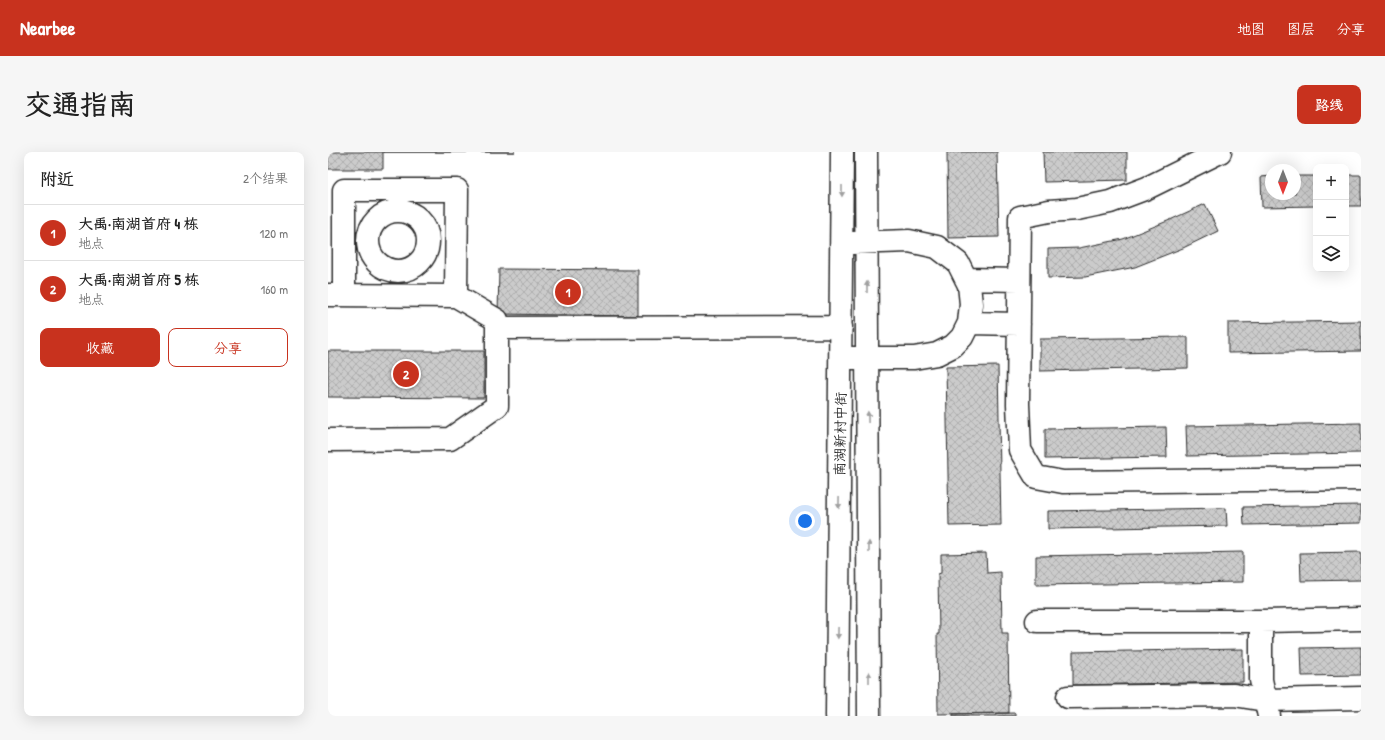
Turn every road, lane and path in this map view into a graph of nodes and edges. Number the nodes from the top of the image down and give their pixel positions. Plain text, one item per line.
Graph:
1 (842, 152) edge
2 (866, 152) edge
3 (1220, 152) edge
4 (399, 200) junction
5 (867, 242) junction
6 (842, 243) junction
7 (397, 271) junction
8 (966, 279) junction
9 (1019, 280) junction
10 (336, 295) edge
11 (397, 295) junction
12 (456, 296) junction
13 (969, 323) junction
14 (1019, 324) junction
15 (841, 327) junction
16 (497, 328) junction
17 (840, 358) junction
18 (867, 358) junction
19 (328, 440) edge
20 (1361, 479) edge
21 (1361, 619) edge
22 (1037, 621) dead end
23 (1261, 621) junction
24 (1068, 697) dead end
25 (1361, 698) edge
26 (1267, 708) edge
27 (837, 716) edge
28 (869, 716) edge

1 -> 6 street, 南湖新村中街
2 - 5 street, 南湖新村中街
3 - 9 street
4 - 7 street
4 - 7 street
4 - 10 street
4 - 12 street
5 - 6 street
5 - 8 street
18 -> 5 street, 南湖新村中街
6 - 15 street, 南湖新村中街
7 - 11 street
8 - 9 street
8 - 13 street
9 - 14 street
10 - 11 street
11 - 12 street
12 - 16 street
13 - 14 street
13 - 18 street
14 - 20 street
15 - 16 street
15 - 17 street, 南湖新村中街
16 - 19 street
17 - 18 street
17 -> 27 street, 南湖新村中街
28 -> 18 street, 南湖新村中街
21 - 23 street
22 - 23 street
23 - 26 street
24 - 26 street
25 - 26 street

